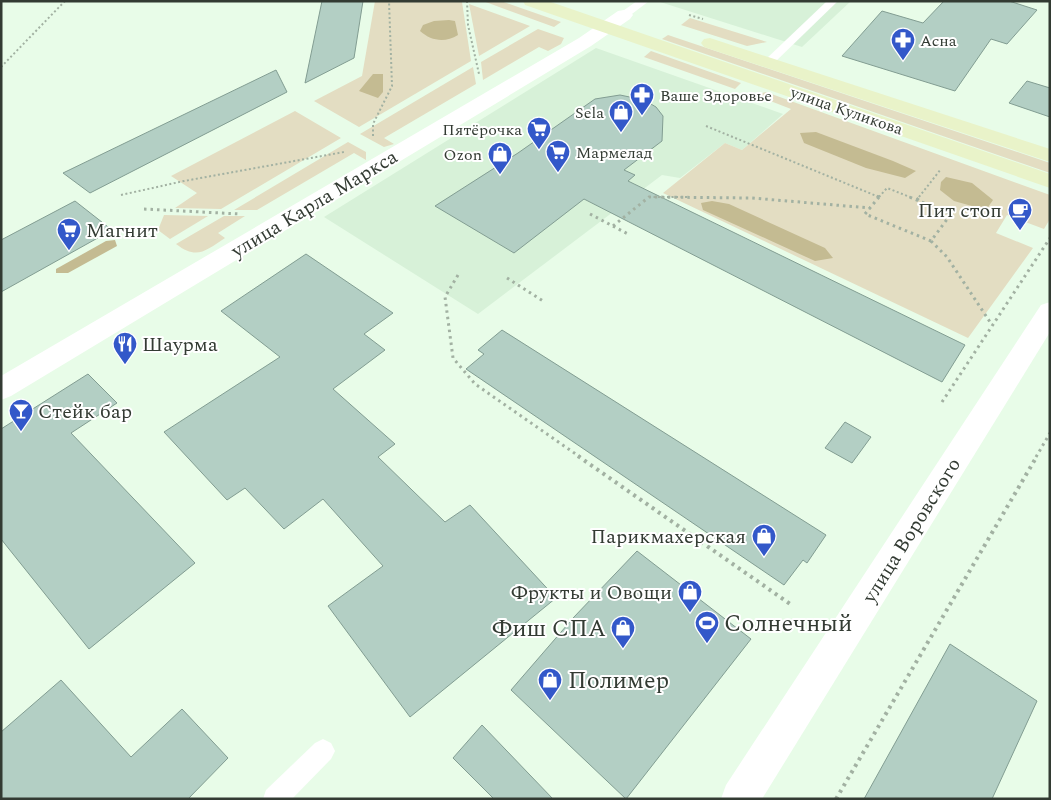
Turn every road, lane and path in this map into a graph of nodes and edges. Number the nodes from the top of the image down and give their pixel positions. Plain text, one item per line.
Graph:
1 (65, 1) edge
2 (389, 1) edge
3 (466, 1) edge
4 (531, 1) edge
5 (585, 1) edge
6 (644, 1) edge
7 (833, 1) edge
8 (624, 21) junction
9 (696, 38) dead end
10 (769, 62) junction
11 (1, 67) edge
12 (479, 76) dead end
13 (706, 126) dead end
14 (372, 139) dead end
15 (345, 152) dead end
16 (1050, 156) edge
17 (943, 167) dead end
18 (1050, 181) edge
19 (121, 195) dead end
20 (879, 197) junction
21 (917, 200) junction
22 (871, 208) junction
23 (144, 209) dead end
24 (240, 214) dead end
25 (590, 214) dead end
26 (613, 226) junction
27 (628, 234) dead end
28 (1050, 238) edge
29 (931, 241) junction
30 (458, 275) dead end
31 (507, 278) dead end
32 (543, 301) dead end
33 (1050, 311) edge
34 (993, 325) junction
35 (1, 389) edge
36 (942, 402) dead end
37 (1050, 433) edge
38 (793, 606) dead end
39 (323, 751) dead end
40 (275, 799) edge
41 (740, 799) edge
42 (836, 799) edge

1 - 11 path
2 - 14 path
3 - 12 path
4 - 8 main road, улица Куликова
5 - 8 main road, улица Куликова
6 - 8 lane
7 - 10 lane
8 - 18 main road, улица Куликова
8 - 35 street, улица Карла Маркса
9 - 10 main road, улица Куликова
10 - 16 main road, улица Куликова
13 - 20 path
15 - 19 path
17 - 21 path
20 - 21 path
20 - 22 path
21 - 29 path
22 - 26 path
22 - 29 path
23 - 24 path
25 - 26 path
26 - 27 path
28 - 34 path
29 - 34 path
30 - 38 path
31 - 32 path
33 - 41 street, улица Воровского
34 - 36 path
37 - 42 path
39 - 40 lane

